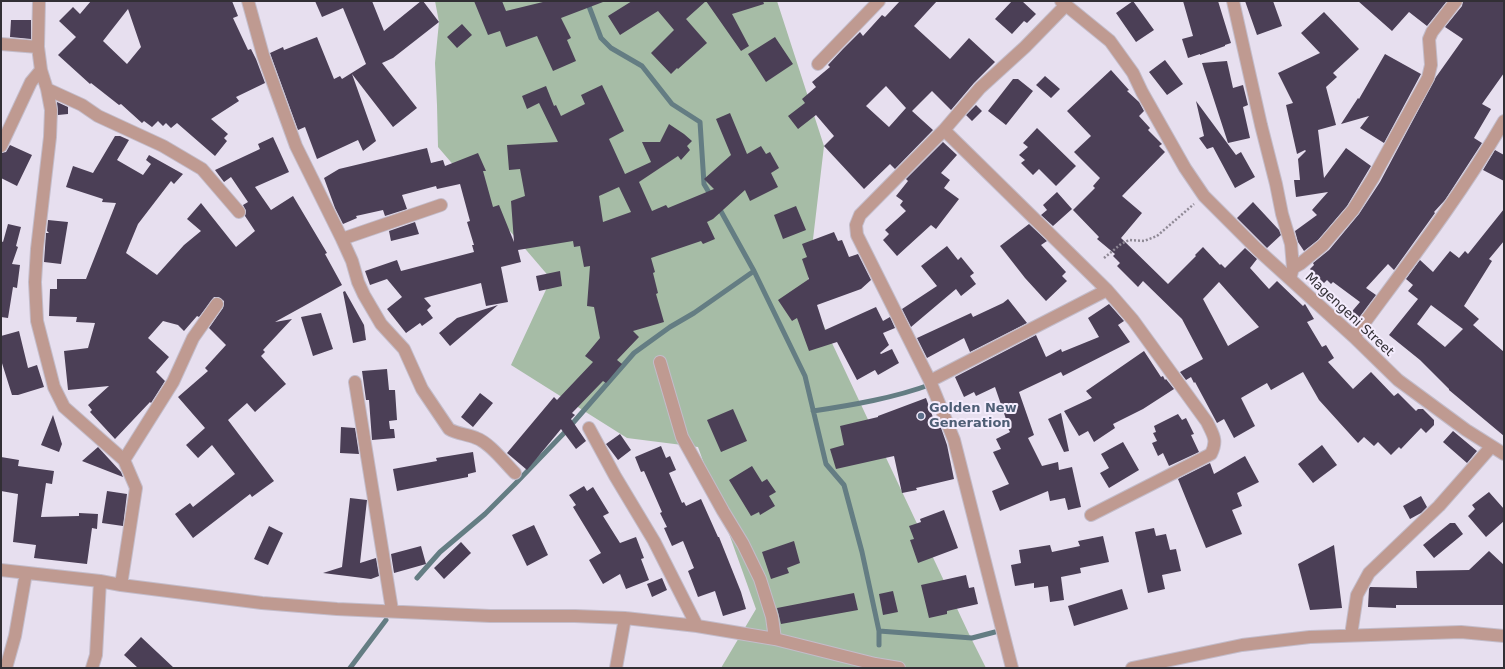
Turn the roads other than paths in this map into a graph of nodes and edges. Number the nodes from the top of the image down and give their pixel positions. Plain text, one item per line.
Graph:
1 (39, 1) edge
2 (248, 1) edge
3 (879, 1) edge
4 (1233, 1) edge
5 (1456, 1) edge
6 (1064, 3) edge
7 (1, 44) edge
8 (38, 47) junction
9 (818, 64) dead end
10 (41, 70) junction
11 (47, 89) junction
12 (1504, 121) edge
13 (944, 130) junction
14 (1, 146) edge
15 (441, 205) dead end
16 (239, 212) dead end
17 (342, 239) junction
18 (1292, 273) junction
19 (1107, 290) junction
20 (217, 304) dead end
21 (1354, 337) junction
22 (660, 362) dead end
23 (930, 381) junction
24 (355, 382) dead end
25 (589, 428) dead end
26 (1491, 447) junction
27 (1504, 454) edge
28 (124, 460) junction
29 (515, 474) dead end
30 (1091, 515) dead end
31 (1, 570) edge
32 (26, 573) junction
33 (100, 581) junction
34 (121, 585) junction
35 (392, 610) junction
36 (625, 618) junction
37 (697, 626) junction
38 (1351, 635) junction
39 (1504, 636) edge
40 (775, 639) junction
41 (6, 668) edge
42 (92, 668) edge
43 (616, 668) edge
44 (898, 668) edge
45 (1012, 668) edge
46 (1132, 668) edge

1 - 8 street
2 - 17 street
3 - 9 street
4 - 18 street, Magengeni Street
5 - 18 street
6 - 13 street
6 - 18 street
7 - 8 street
8 - 10 street
10 - 11 street
10 - 14 street
11 - 16 street
11 - 28 street
12 - 21 street
13 - 19 street
13 - 23 street
15 - 17 street
17 - 29 street
18 - 21 street, Magengeni Street
19 - 23 street
19 - 30 street
20 - 28 street
21 - 26 street, Magengeni Street
22 - 40 street
23 - 45 street
24 - 35 street
25 - 37 street
26 - 27 street, Magengeni Street
26 - 38 street
28 - 34 street
31 - 32 street
32 - 33 street
32 - 41 street
33 - 34 street
33 - 42 street
34 - 35 street
35 - 36 street
36 - 37 street
36 - 43 street
37 - 40 street
38 - 39 street
38 - 46 street
40 - 44 street

